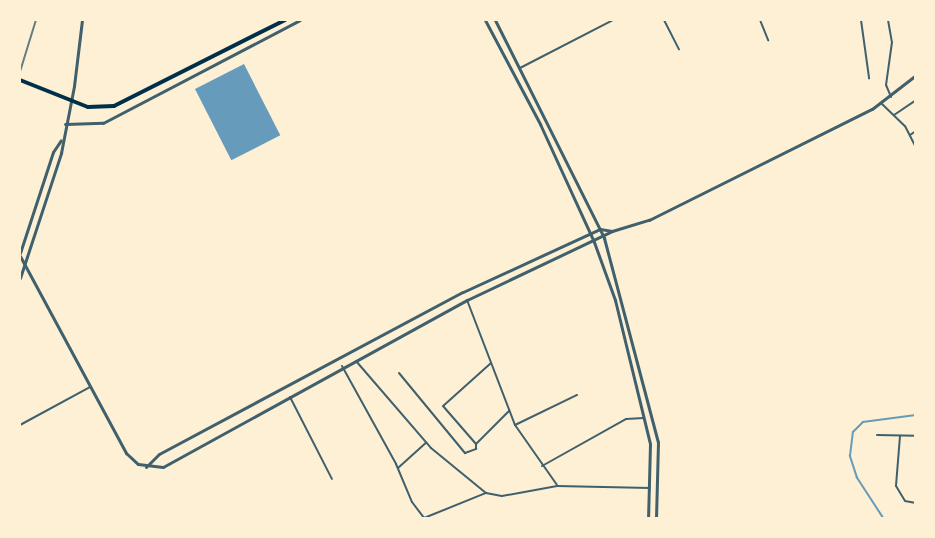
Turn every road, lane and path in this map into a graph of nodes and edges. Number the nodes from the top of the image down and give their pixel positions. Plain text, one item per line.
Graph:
1 (82, 20) edge
2 (285, 20) edge
3 (300, 20) edge
4 (485, 20) edge
5 (495, 20) edge
6 (613, 20) edge
7 (664, 20) edge
8 (760, 20) edge
9 (861, 20) edge
10 (888, 20) edge
11 (768, 40) dead end
12 (679, 49) dead end
13 (520, 68) junction
14 (915, 75) edge
15 (869, 78) dead end
16 (20, 80) edge
17 (891, 97) junction
18 (915, 100) edge
19 (881, 103) junction
20 (894, 115) junction
21 (65, 124) junction
22 (915, 131) edge
23 (910, 135) junction
24 (62, 138) junction
25 (915, 148) edge
26 (600, 229) junction
27 (612, 231) junction
28 (590, 233) junction
29 (604, 238) junction
30 (594, 242) junction
31 (20, 255) edge
32 (25, 262) junction
33 (20, 278) edge
34 (467, 300) junction
35 (355, 360) junction
36 (491, 363) junction
37 (342, 366) junction
38 (399, 373) dead end
39 (90, 387) junction
40 (577, 394) dead end
41 (290, 397) junction
42 (508, 411) junction
43 (644, 418) junction
44 (20, 425) edge
45 (515, 425) junction
46 (877, 435) dead end
47 (900, 436) junction
48 (915, 436) edge
49 (426, 443) junction
50 (476, 444) junction
51 (658, 465) junction
52 (542, 466) junction
53 (650, 466) junction
54 (146, 467) junction
55 (398, 468) junction
56 (332, 479) dead end
57 (557, 486) junction
58 (650, 488) junction
59 (486, 493) junction
60 (915, 503) edge
61 (648, 519) edge
62 (656, 519) edge

1 - 21 street
2 - 16 main road
3 - 21 street
4 - 28 street
5 - 13 street
6 - 13 street
7 - 12 street
8 - 11 street
9 - 15 street
10 - 17 street
13 - 26 street
14 - 17 street
17 - 19 street
18 - 20 street
19 - 20 street
19 - 27 street
20 - 23 street
21 - 24 street
22 - 23 street
23 - 25 street
24 - 31 street
24 - 32 street
26 - 27 street
26 - 28 street
26 - 29 street
27 - 29 street
28 - 30 street
28 - 54 street
29 - 30 street
29 - 51 street
30 - 34 street
30 - 43 street
31 - 32 street
32 - 33 street
32 - 39 street
34 - 35 street
34 - 36 street
35 - 37 street
35 - 49 street
36 - 42 street
36 - 50 street
37 - 41 street
37 - 55 street
38 - 50 street
39 - 44 street
39 - 54 street
40 - 45 street
41 - 54 street
41 - 56 street
42 - 45 street
42 - 50 street
43 - 52 street
43 - 53 street
45 - 52 street
46 - 47 street
47 - 48 street
47 - 60 street
49 - 55 street
49 - 59 street
51 - 53 street
51 - 62 street
52 - 57 street
53 - 58 street
55 - 59 street
57 - 58 street
57 - 59 street
58 - 61 street

